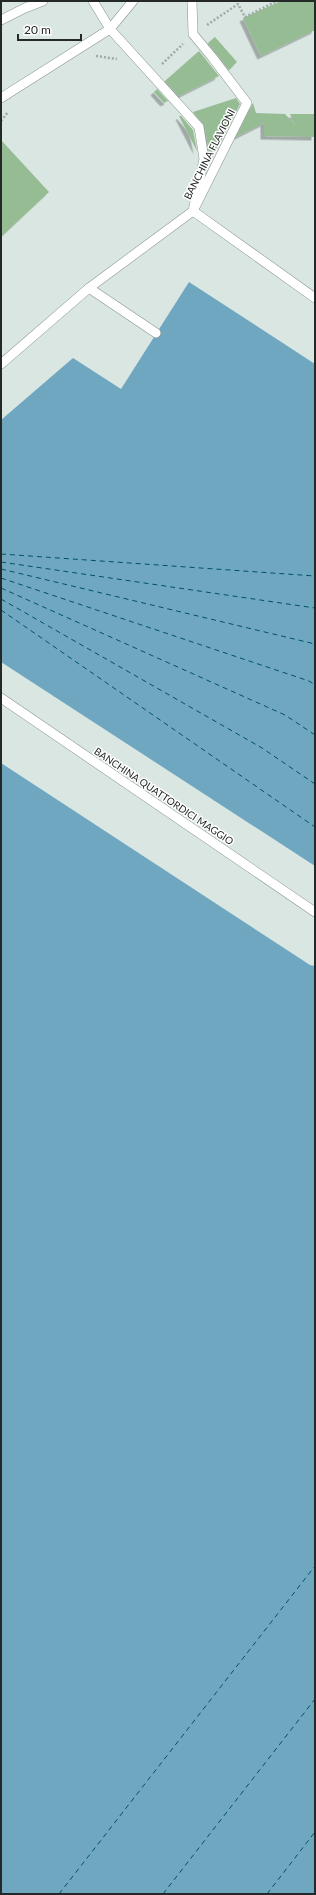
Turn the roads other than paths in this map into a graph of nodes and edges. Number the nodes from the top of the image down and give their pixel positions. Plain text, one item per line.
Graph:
1 (43, 1) edge
2 (93, 1) edge
3 (133, 1) edge
4 (192, 1) edge
5 (1, 20) edge
6 (110, 29) junction
7 (1, 98) edge
8 (193, 211) junction
9 (89, 288) junction
10 (315, 298) edge
11 (156, 333) dead end
12 (1, 364) edge
13 (1, 698) edge
14 (315, 912) edge

1 - 5 lane
2 - 6 lane
3 - 6 lane
4 - 8 lane, BANCHINA FLAVIONI
6 - 7 lane
6 - 8 lane
8 - 9 lane, BANCHINA FLAVIONI
8 - 10 lane
9 - 11 lane
9 - 12 lane, BANCHINA FLAVIONI
13 - 14 lane, BANCHINA QUATTORDICI MAGGIO

